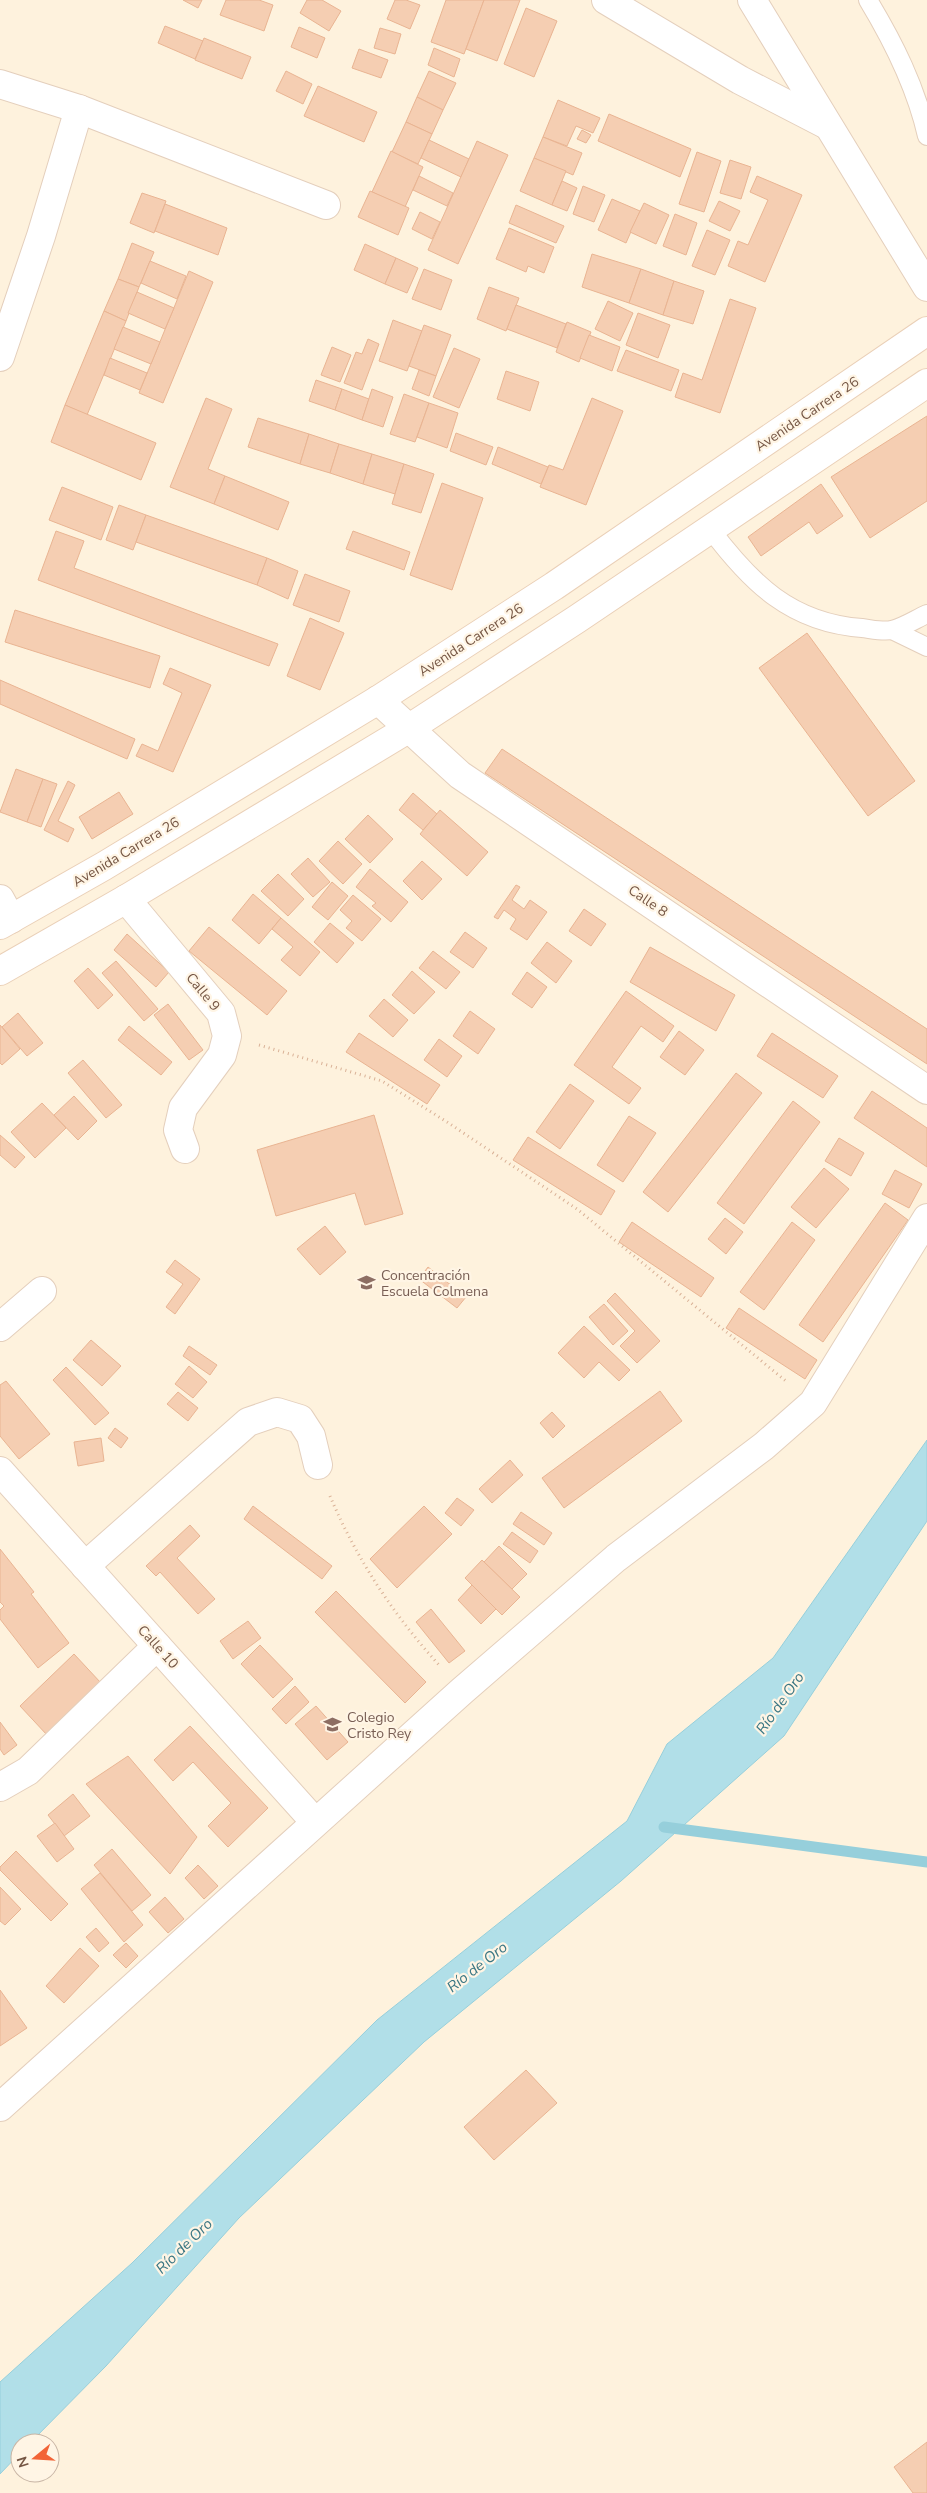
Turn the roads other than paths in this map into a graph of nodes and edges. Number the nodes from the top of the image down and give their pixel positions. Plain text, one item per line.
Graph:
1 (606, 0) edge
2 (752, 0) edge
3 (868, 0) edge
4 (0, 84) edge
5 (79, 109) junction
6 (827, 125) junction
7 (927, 136) edge
8 (326, 205) dead end
9 (927, 287) edge
10 (927, 331) edge
11 (0, 357) edge
12 (927, 383) edge
13 (711, 530) junction
14 (927, 614) edge
15 (892, 630) junction
16 (927, 647) edge
17 (378, 700) junction
18 (408, 729) junction
19 (126, 899) junction
20 (4, 914) edge
21 (0, 971) edge
22 (927, 1090) edge
23 (185, 1149) dead end
24 (927, 1218) edge
25 (42, 1291) dead end
26 (0, 1327) edge
27 (318, 1465) road end
28 (0, 1471) edge
29 (85, 1566) junction
30 (157, 1646) junction
31 (0, 1787) edge
32 (315, 1822) junction
33 (0, 2107) edge

1 - 6 street
2 - 6 street
3 - 7 lane
4 - 5 street
5 - 8 street
5 - 11 street
6 - 9 street
10 - 17 street, Avenida Carrera 26
12 - 13 street
13 - 15 lane
13 - 18 street
14 - 15 lane
15 - 16 lane
17 - 18 street, Calle 8
17 - 20 street, Avenida Carrera 26
18 - 19 street
18 - 22 street, Calle 8
19 - 21 street
19 - 23 street, Calle 9
24 - 32 street
25 - 26 street
27 - 29 street
28 - 29 street, Calle 10
29 - 30 street, Calle 10
30 - 31 street
30 - 32 street, Calle 10
32 - 33 street

